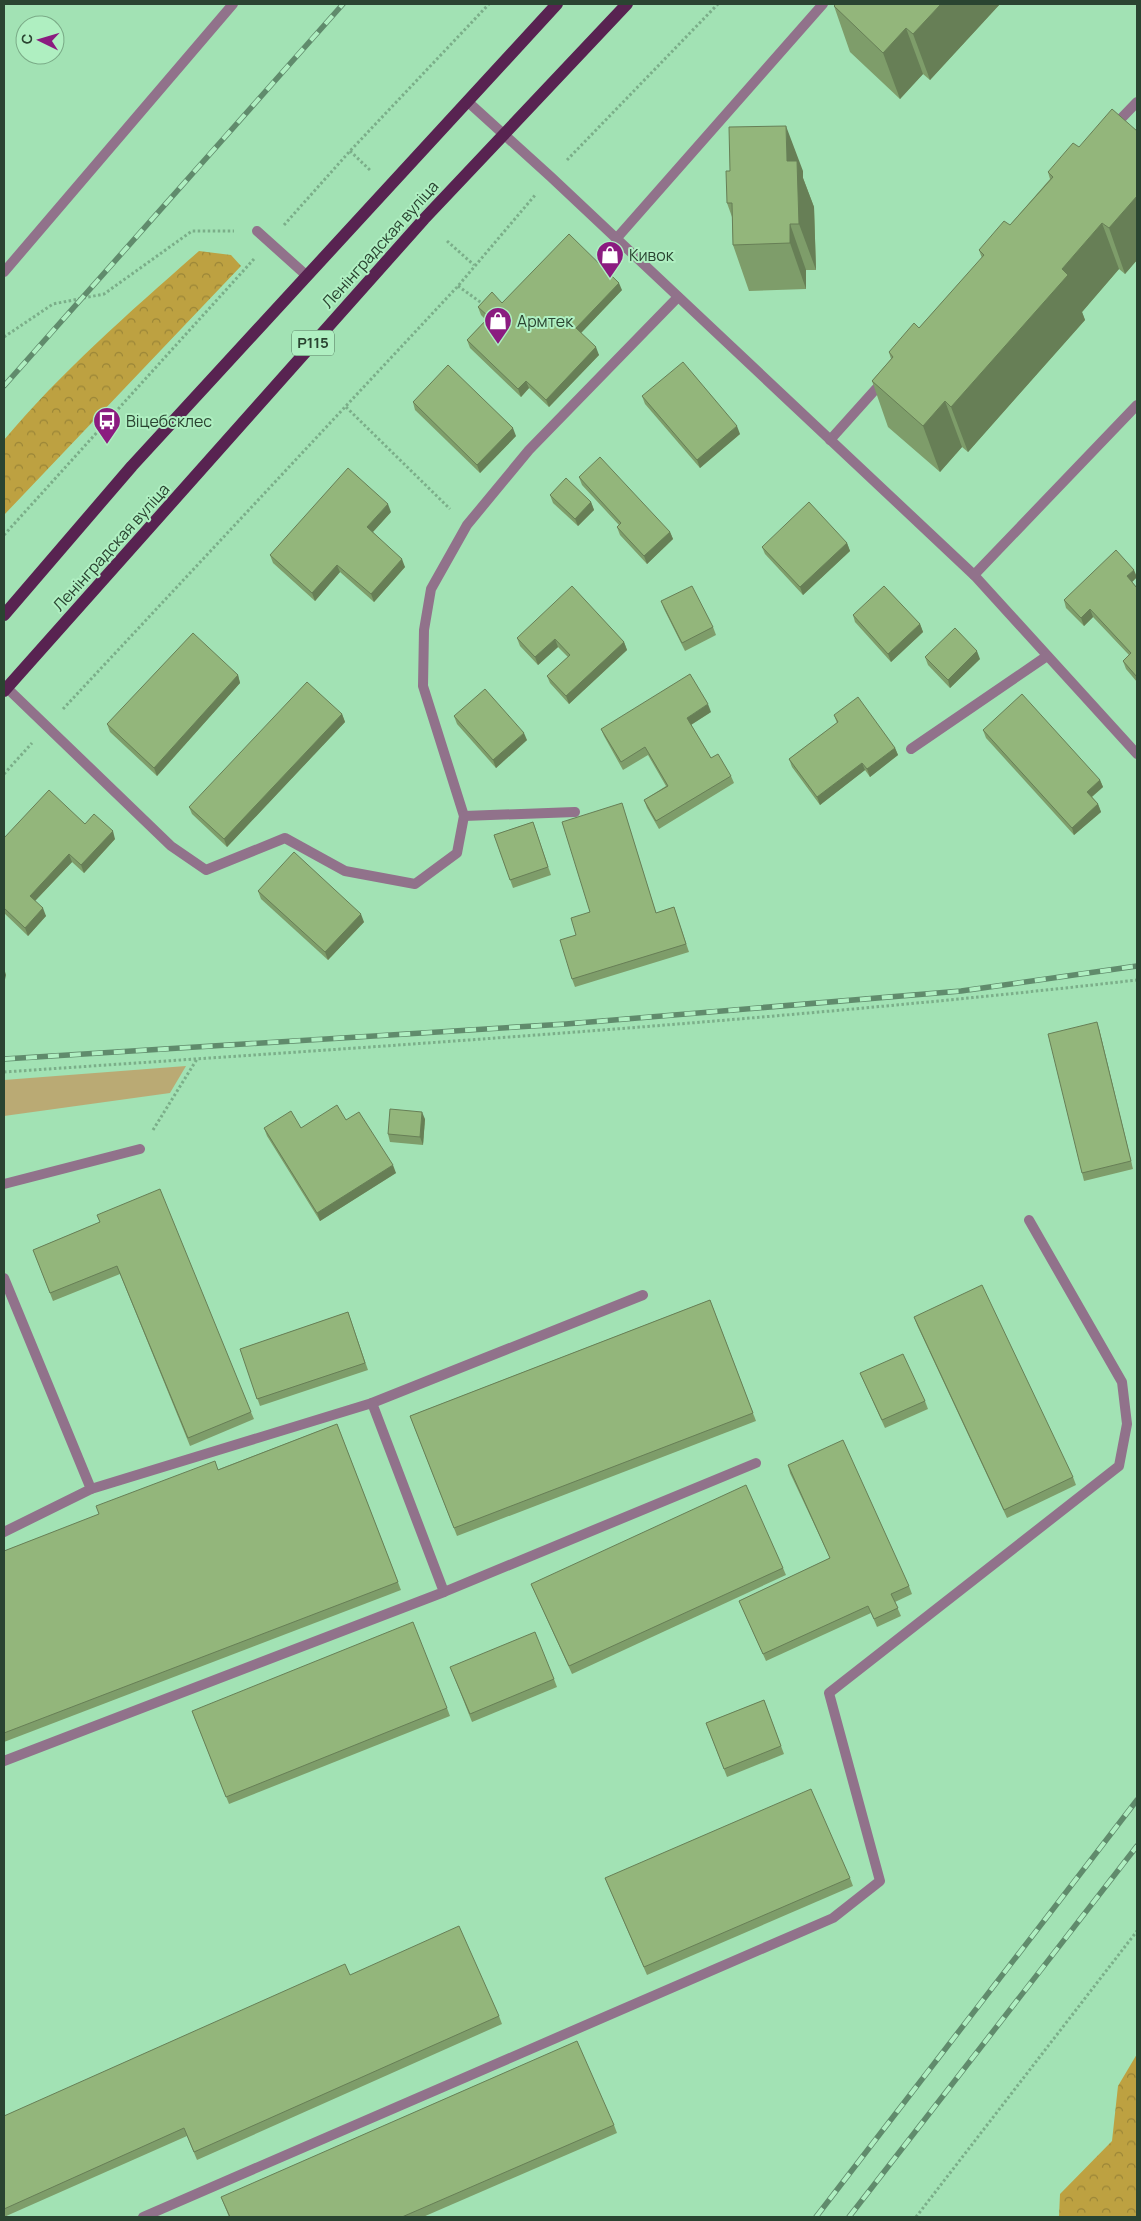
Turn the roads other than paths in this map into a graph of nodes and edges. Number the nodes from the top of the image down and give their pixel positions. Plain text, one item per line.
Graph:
1 (233, 4) edge
2 (557, 4) edge
3 (627, 4) edge
4 (823, 4) edge
5 (467, 101) junction
6 (1137, 102) edge
7 (1107, 133) edge
8 (503, 134) junction
9 (257, 231) road end
10 (616, 239) junction
11 (4, 272) edge
12 (306, 275) junction
13 (678, 297) junction
14 (889, 374) edge
15 (1137, 405) edge
16 (830, 440) junction
17 (974, 575) junction
18 (4, 615) edge
19 (1047, 656) junction
20 (5, 690) edge
21 (911, 749) dead end
22 (1137, 754) edge
23 (575, 812) dead end
24 (464, 816) junction
25 (140, 1149) road end
26 (4, 1184) edge
27 (1030, 1220) dead end
28 (4, 1278) edge
29 (642, 1295) dead end
30 (372, 1403) junction
31 (756, 1463) dead end
32 (91, 1489) junction
33 (4, 1532) edge
34 (444, 1592) junction
35 (4, 1761) edge
36 (143, 2217) edge

1 - 11 street
2 - 5 main road, Ленінградская вуліца
3 - 8 main road, Ленінградская вуліца / Р115
4 - 10 street
5 - 8 street
5 - 12 main road, Ленінградская вуліца
6 - 7 street
8 - 10 street
8 - 20 main road, Ленінградская вуліца / Р115
9 - 12 street
10 - 13 street
12 - 18 main road, Ленінградская вуліца
13 - 16 street
13 - 24 street
14 - 16 street
15 - 17 street
16 - 17 street
17 - 19 street
19 - 21 street
19 - 22 street
20 - 24 street
23 - 24 street
25 - 26 street
27 - 36 street
28 - 32 street
29 - 30 street
30 - 32 street
30 - 34 street
31 - 34 street
32 - 33 street
34 - 35 street

